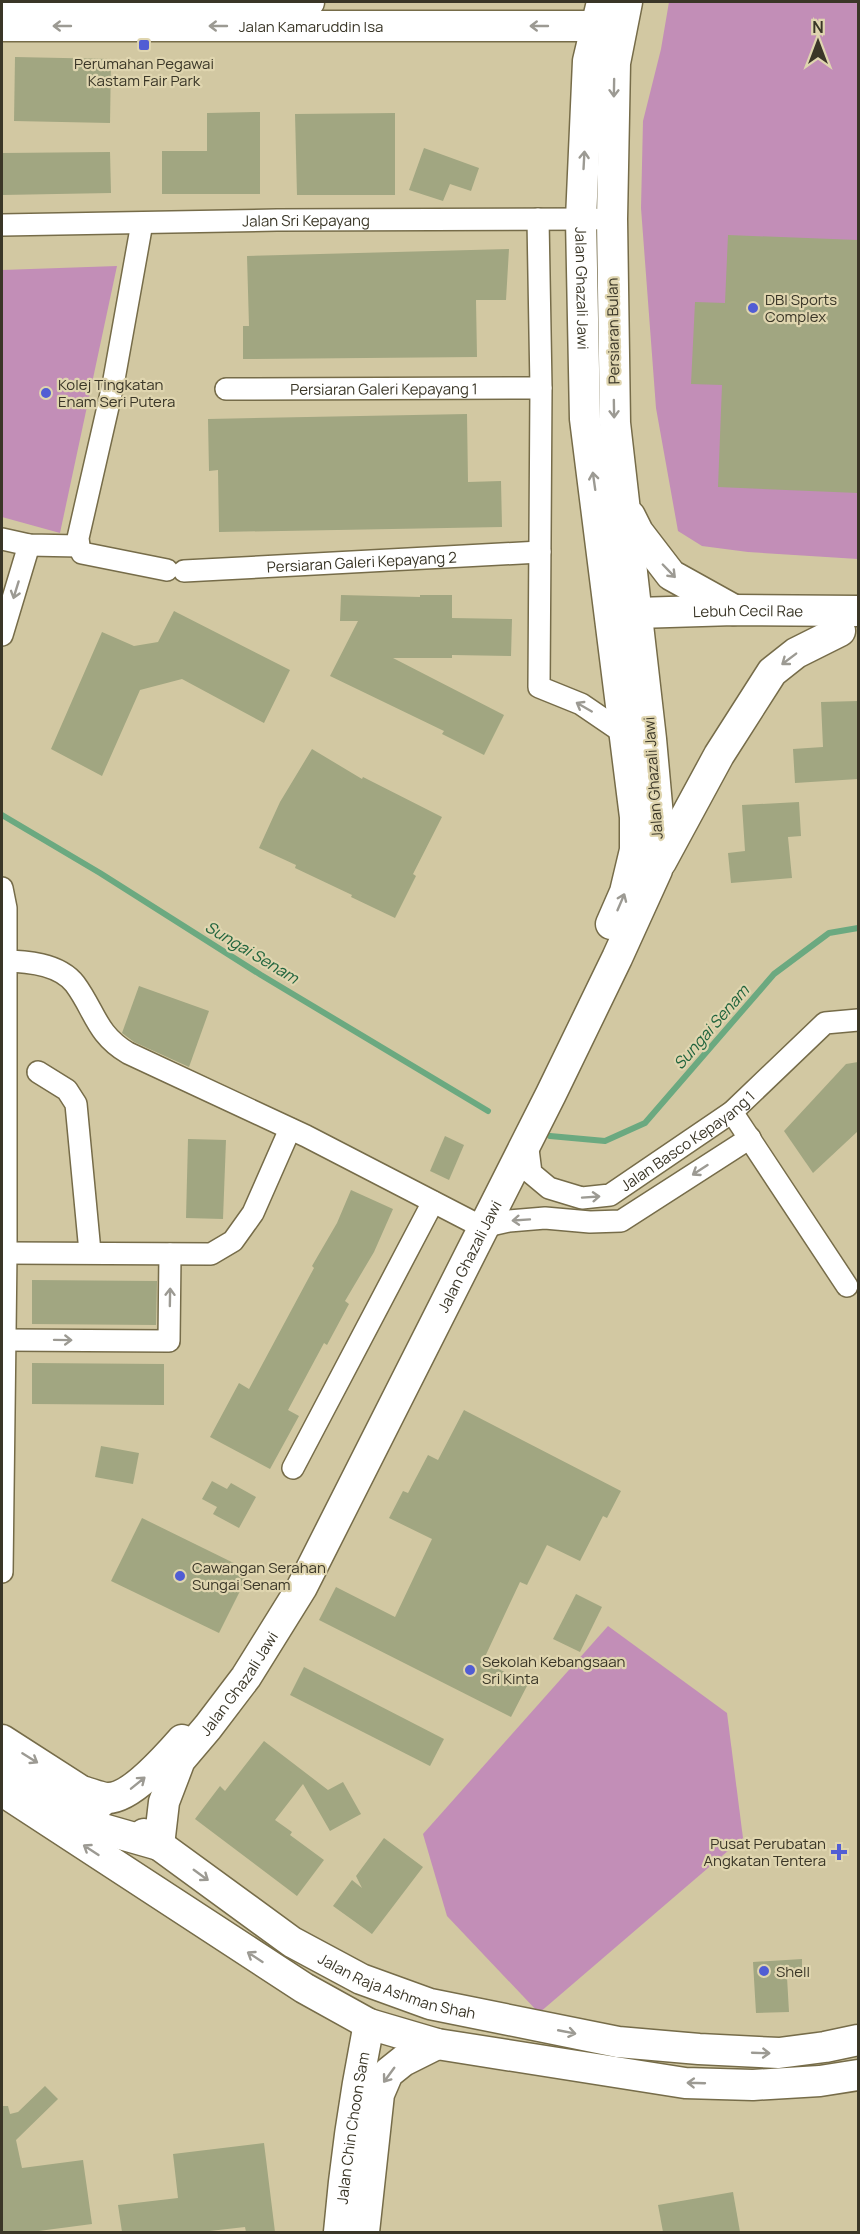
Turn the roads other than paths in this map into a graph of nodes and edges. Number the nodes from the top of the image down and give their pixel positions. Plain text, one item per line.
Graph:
1 (156, 2) edge
2 (309, 2) edge
3 (2, 3) edge
4 (617, 10) edge
5 (2, 26) edge
6 (538, 219) junction
7 (581, 219) junction
8 (612, 219) junction
9 (142, 223) junction
10 (2, 225) edge
11 (226, 388) dead end
12 (541, 388) junction
13 (626, 505) junction
14 (599, 520) junction
15 (2, 539) edge
16 (28, 544) junction
17 (79, 546) junction
18 (540, 552) junction
19 (734, 610) junction
20 (637, 622) junction
21 (852, 624) edge
22 (2, 635) edge
23 (626, 734) junction
24 (646, 861) junction
25 (2, 888) edge
26 (4, 961) edge
27 (858, 1020) edge
28 (38, 1072) dead end
29 (732, 1112) junction
30 (290, 1129) junction
31 (750, 1138) junction
32 (527, 1140) junction
33 (3, 1151) edge
34 (433, 1202) junction
35 (477, 1224) junction
36 (90, 1252) junction
37 (170, 1254) junction
38 (4, 1266) edge
39 (847, 1286) dead end
40 (4, 1340) junction
41 (3, 1384) edge
42 (293, 1468) dead end
43 (2, 1490) edge
44 (2, 1572) edge
45 (2, 1740) edge
46 (2, 1767) edge
47 (2, 1791) edge
48 (85, 1792) junction
49 (2, 1811) edge
50 (65, 1833) junction
51 (159, 1845) junction
52 (304, 1988) junction
53 (369, 2024) junction
54 (525, 2024) junction
55 (858, 2040) edge
56 (437, 2044) junction
57 (858, 2075) edge
58 (354, 2096) junction
59 (339, 2232) edge
60 (364, 2232) edge

1 - 2 street, Jalan Kamaruddin Isa
1 - 3 street, Jalan Kamaruddin Isa
4 -> 5 street, Jalan Kamaruddin Isa
7 -> 4 street, Jalan Ghazali Jawi
4 -> 8 street, Persiaran Bulan
6 - 7 street, Jalan Sri Kepayang
6 - 9 street, Jalan Sri Kepayang
6 - 12 street
7 - 8 street, Jalan Sri Kepayang
14 -> 7 street, Jalan Ghazali Jawi
8 -> 13 street, Persiaran Bulan
9 - 10 street, Jalan Sri Kepayang
9 - 17 street
11 - 12 street, Persiaran Galeri Kepayang 1
12 - 18 street
13 -> 19 street
13 - 20 street, Persiaran Bulan
14 - 20 street
14 - 23 street, Jalan Ghazali Jawi
15 - 16 street
16 - 17 street
16 -> 22 street
17 - 18 street, Persiaran Galeri Kepayang 2
23 -> 18 street
19 - 20 street, Lebuh Cecil Rae
19 - 21 street, Lebuh Cecil Rae
20 - 21 street, Lebuh Cecil Rae
20 - 24 street, Jalan Ghazali Jawi
21 -> 24 street
23 - 24 street, Jalan Ghazali Jawi
24 - 32 street, Jalan Ghazali Jawi
35 -> 24 street, Jalan Ghazali Jawi
25 - 26 street
26 - 30 street
26 - 33 street
27 - 29 street, Jalan Basco Kepayang 1
28 - 36 street
29 - 31 street
32 -> 29 street, Jalan Basco Kepayang 1
30 - 34 street
30 - 37 street
31 -> 35 street, Jalan Basco Kepayang 1
31 - 39 street
32 - 35 street, Jalan Ghazali Jawi
33 - 38 street
34 - 35 street
34 - 42 street
48 -> 35 street
35 - 51 street, Jalan Ghazali Jawi
36 - 37 street
36 - 38 street
40 -> 37 street
38 - 40 street
40 - 41 street
41 - 43 street
43 - 44 street
45 -> 48 street, Jalan Raja Ashman Shah
46 - 51 street
47 - 50 street
48 - 51 street, Jalan Raja Ashman Shah
49 - 50 street
52 -> 50 street
51 -> 54 street, Jalan Raja Ashman Shah
52 - 53 street
52 - 58 street
53 - 54 street
53 - 56 street
53 - 58 street, Jalan Chin Choon Sam
54 -> 55 street, Jalan Raja Ashman Shah
57 -> 56 street
56 -> 60 street, Jalan Chin Choon Sam
58 - 59 street, Jalan Chin Choon Sam

